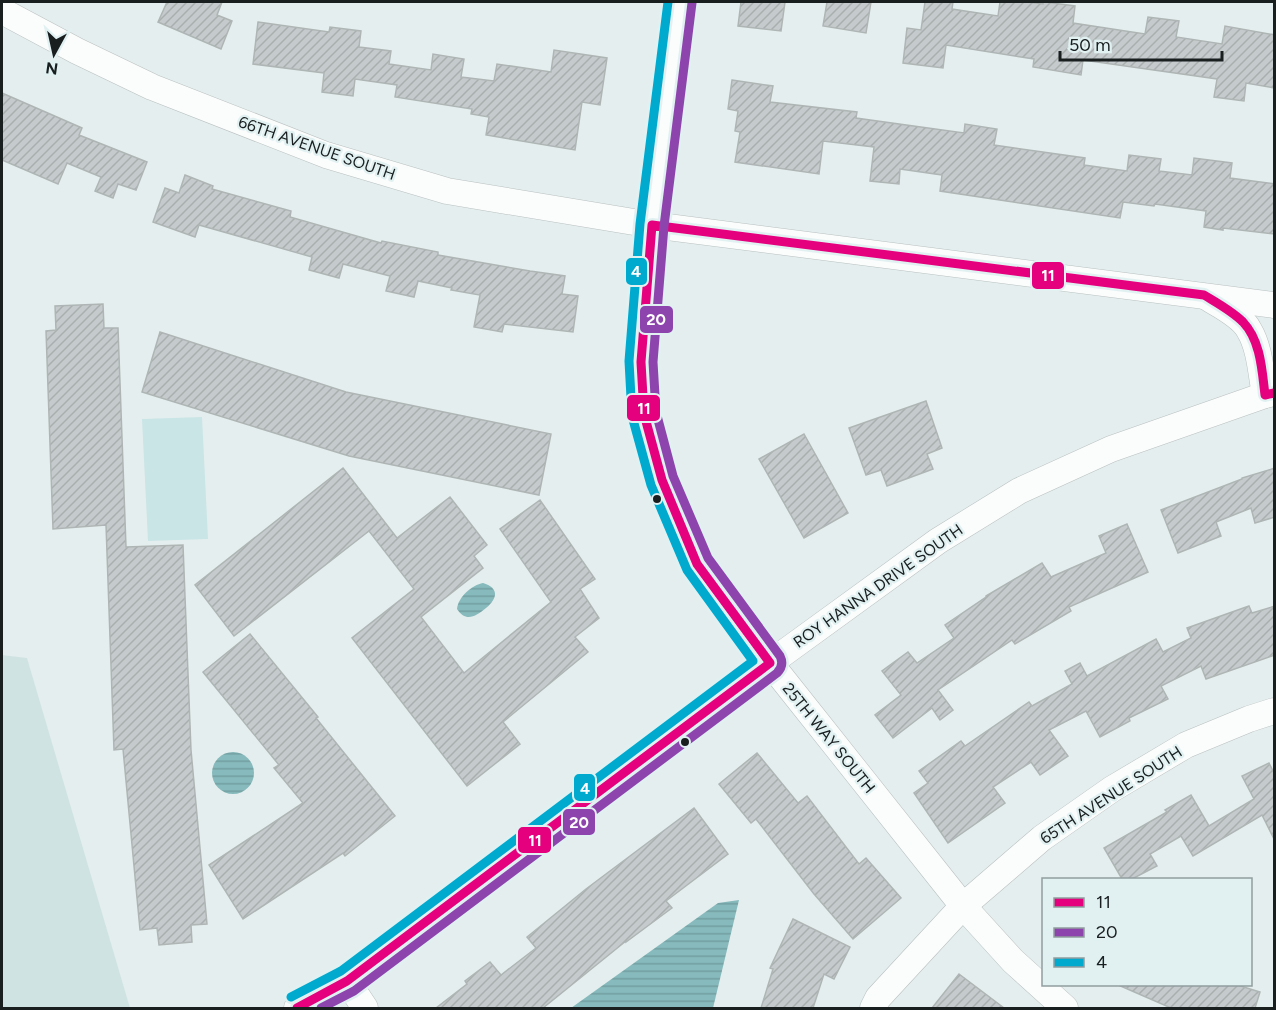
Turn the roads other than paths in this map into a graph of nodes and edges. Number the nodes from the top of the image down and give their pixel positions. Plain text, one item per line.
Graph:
1 (680, 2) edge
2 (2, 11) edge
3 (652, 225) junction
4 (1204, 295) junction
5 (1275, 305) edge
6 (1270, 394) edge
7 (770, 663) junction
8 (1275, 711) edge
9 (963, 906) junction
10 (347, 981) junction
11 (297, 1008) edge
12 (365, 1008) edge
13 (873, 1008) edge
14 (1065, 1008) edge

1 - 3 street, 25TH WAY SOUTH
2 - 3 street, 66TH AVENUE SOUTH
3 - 4 street, 66TH AVENUE SOUTH
3 - 7 street, 25TH WAY SOUTH
4 - 5 street, 66TH AVENUE SOUTH
4 - 6 street
6 - 7 street, ROY HANNA DRIVE SOUTH
7 - 9 street, 25TH WAY SOUTH
7 - 10 street, ROY HANNA DRIVE SOUTH
8 - 9 street, 65TH AVENUE SOUTH
9 - 13 street
9 - 14 street, 25TH WAY SOUTH
10 - 11 street, ROY HANNA DRIVE SOUTH
10 - 12 street

